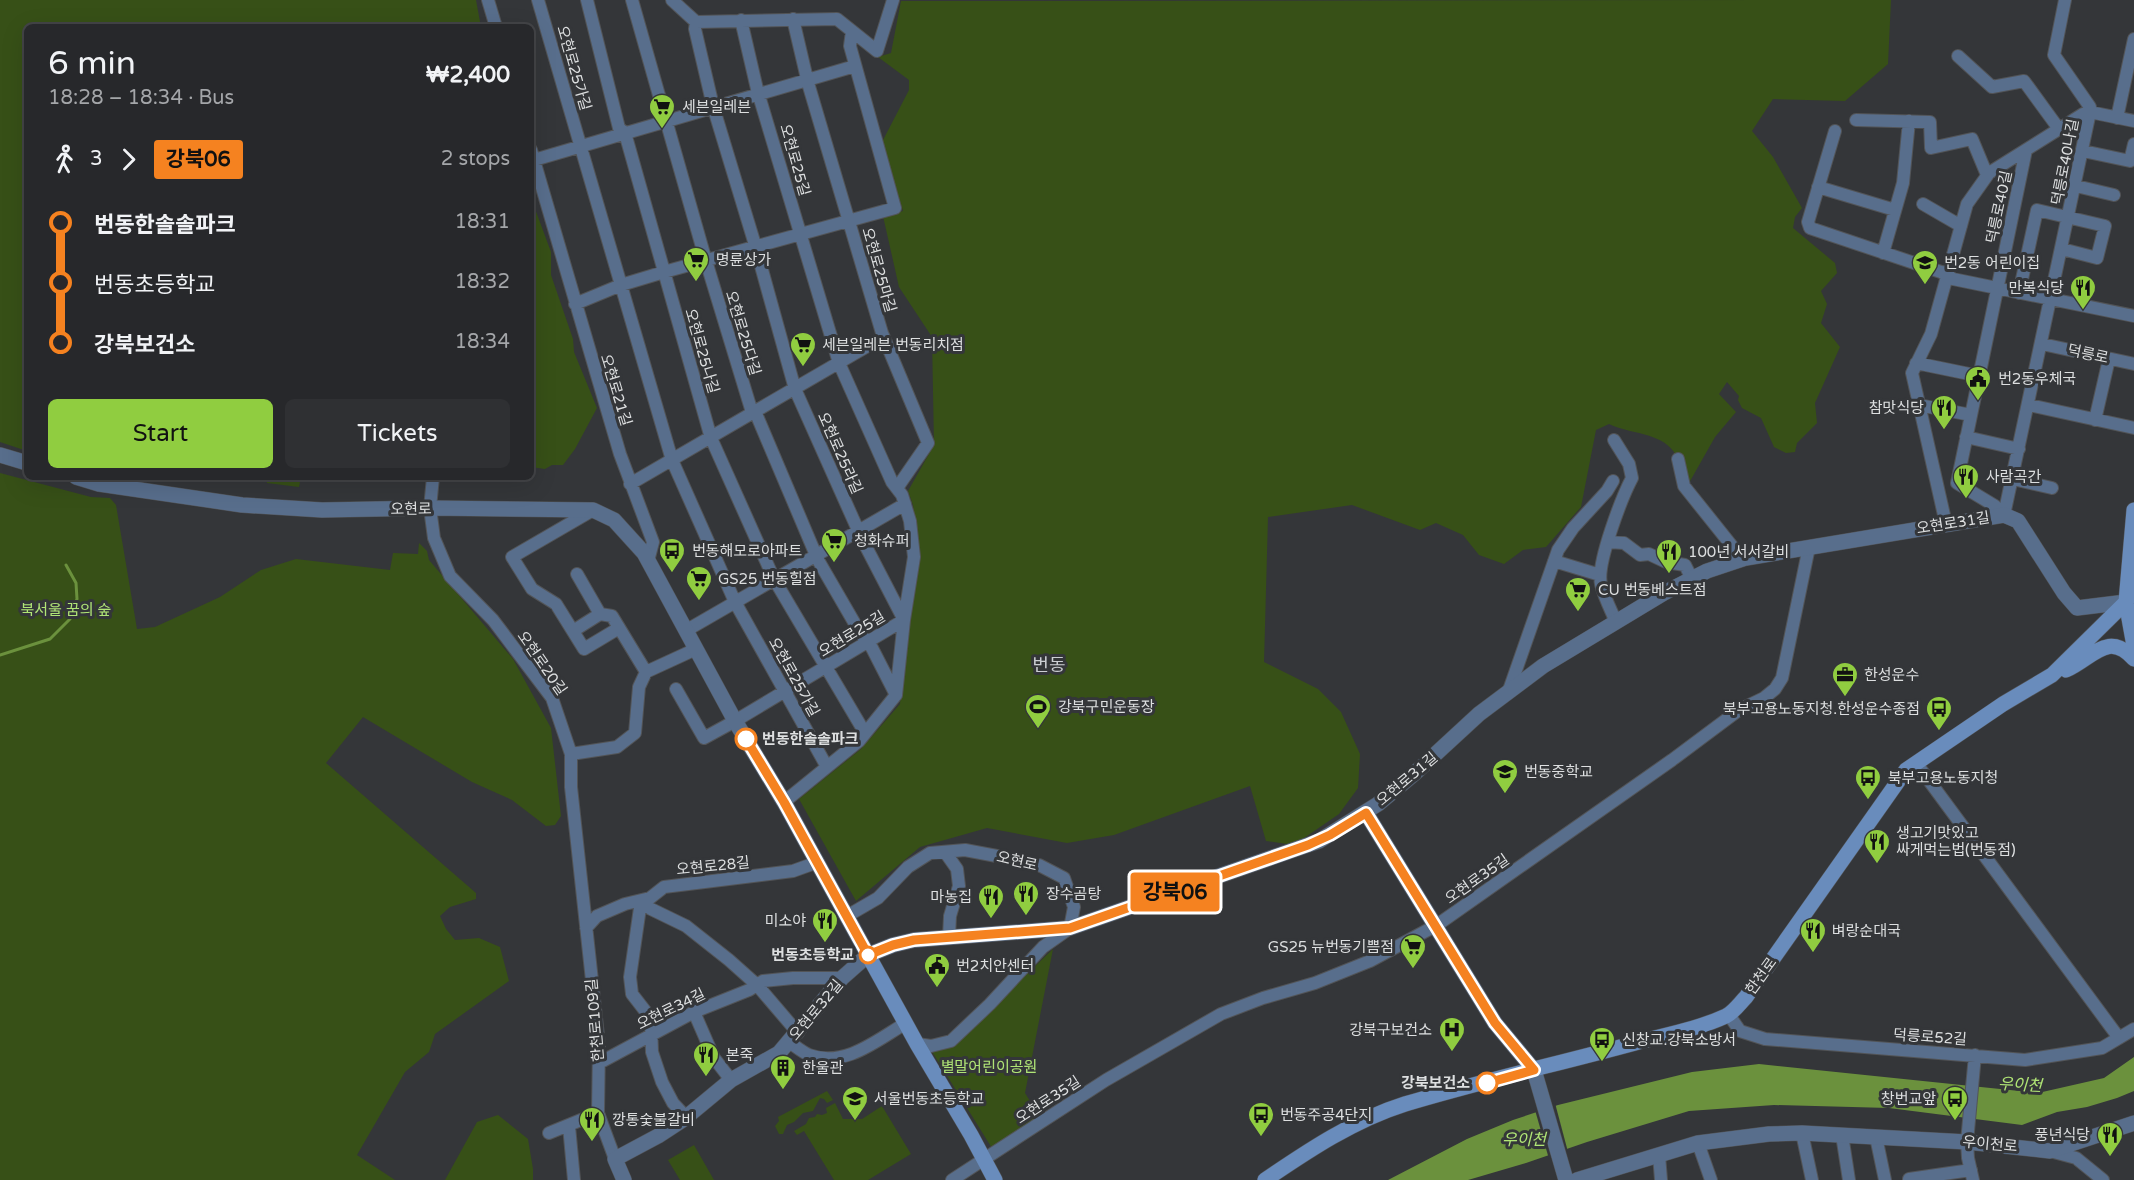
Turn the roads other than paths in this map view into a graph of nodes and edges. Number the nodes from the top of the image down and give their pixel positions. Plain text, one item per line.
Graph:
1 (489, 0) edge
2 (538, 0) edge
3 (586, 0) edge
4 (632, 0) edge
5 (672, 0) edge
6 (893, 0) edge
7 (2065, 0) edge
8 (793, 19) junction
9 (741, 20) junction
10 (696, 22) junction
11 (495, 24) edge
12 (852, 31) junction
13 (2134, 39) edge
14 (1958, 56) dead end
15 (855, 66) junction
16 (2131, 71) edge
17 (807, 79) junction
18 (760, 94) junction
19 (713, 106) junction
20 (2090, 112) junction
21 (2117, 118) junction
22 (665, 120) junction
23 (1856, 120) dead end
24 (1909, 121) junction
25 (2134, 121) edge
26 (2059, 129) junction
27 (1835, 131) dead end
28 (624, 133) junction
29 (2134, 144) edge
30 (580, 145) junction
31 (2026, 150) junction
32 (2083, 151) junction
33 (534, 155) edge
34 (534, 162) edge
35 (1987, 175) junction
36 (2076, 186) junction
37 (1818, 187) junction
38 (2114, 195) dead end
39 (1923, 204) dead end
40 (1895, 210) junction
41 (2069, 218) junction
42 (849, 221) junction
43 (1961, 226) junction
44 (801, 235) junction
45 (756, 248) junction
46 (2062, 249) junction
47 (1883, 253) junction
48 (706, 261) junction
49 (664, 272) junction
50 (1947, 276) junction
51 (621, 285) junction
52 (1997, 289) junction
53 (2019, 293) junction
54 (2051, 300) junction
55 (575, 304) junction
56 (2134, 316) edge
57 (883, 337) junction
58 (2042, 344) junction
59 (2109, 359) junction
60 (839, 363) junction
61 (1916, 363) junction
62 (2134, 364) edge
63 (1979, 376) junction
64 (795, 389) junction
65 (1919, 405) junction
66 (2029, 405) junction
67 (755, 412) junction
68 (1971, 415) junction
69 (2095, 420) junction
70 (2134, 428) edge
71 (1966, 437) junction
72 (711, 438) junction
73 (1614, 440) dead end
74 (2019, 448) junction
75 (0, 455) edge
76 (1678, 459) dead end
77 (672, 460) junction
78 (24, 462) edge
79 (2013, 479) junction
80 (88, 480) edge
81 (433, 480) edge
82 (1613, 481) dead end
83 (630, 484) junction
84 (897, 488) junction
85 (2052, 488) dead end
86 (905, 504) junction
87 (430, 508) junction
88 (592, 510) junction
89 (2004, 515) junction
90 (2133, 518) edge
91 (1946, 524) junction
92 (858, 530) junction
93 (1608, 542) junction
94 (1809, 547) junction
95 (816, 555) junction
96 (1737, 560) junction
97 (648, 561) junction
98 (1554, 561) junction
99 (576, 574) dead end
100 (1600, 575) junction
101 (774, 579) junction
102 (1692, 579) junction
103 (2134, 588) edge
104 (735, 602) junction
105 (2126, 602) junction
106 (600, 614) junction
107 (904, 620) junction
108 (1616, 622) junction
109 (619, 628) junction
110 (687, 630) junction
111 (573, 631) junction
112 (868, 643) junction
113 (2134, 646) edge
114 (696, 649) junction
115 (2134, 658) edge
116 (826, 668) junction
117 (646, 672) junction
118 (2052, 675) junction
119 (676, 689) dead end
120 (785, 692) junction
121 (1508, 693) junction
122 (896, 695) junction
123 (735, 722) junction
124 (866, 733) junction
125 (571, 754) junction
126 (1916, 763) junction
127 (828, 766) junction
128 (784, 802) junction
129 (1366, 813) junction
130 (945, 852) junction
131 (818, 862) junction
132 (641, 901) junction
133 (847, 916) junction
134 (1437, 926) junction
135 (586, 928) junction
136 (1070, 928) junction
137 (949, 937) junction
138 (868, 955) junction
139 (843, 978) junction
140 (757, 985) junction
141 (694, 1012) junction
142 (1729, 1015) junction
143 (906, 1023) junction
144 (2134, 1029) edge
145 (652, 1034) junction
146 (793, 1038) junction
147 (2119, 1038) junction
148 (918, 1044) junction
149 (1975, 1055) junction
150 (599, 1063) junction
151 (1534, 1070) junction
152 (731, 1080) junction
153 (597, 1113) junction
154 (686, 1117) junction
155 (2134, 1123) edge
156 (569, 1126) junction
157 (1802, 1133) junction
158 (549, 1134) dead end
159 (1842, 1135) junction
160 (1875, 1137) junction
161 (2083, 1141) junction
162 (1967, 1142) junction
163 (1698, 1143) junction
164 (2050, 1151) junction
165 (1659, 1155) junction
166 (2076, 1158) junction
167 (615, 1159) junction
168 (984, 1160) junction
169 (1564, 1174) edge
170 (1972, 1175) edge
171 (1585, 1179) edge
172 (1909, 1179) edge
173 (574, 1180) edge
174 (624, 1180) edge
175 (952, 1180) edge
176 (995, 1180) edge
177 (1265, 1180) edge
178 (1661, 1180) edge
179 (1711, 1180) edge
180 (1812, 1180) edge
181 (1850, 1180) edge
182 (1885, 1180) edge
183 (2103, 1180) edge

1 - 11 street
2 - 30 street, 오현로25가길
3 - 28 street, 오현로25나길
4 - 22 street, 오현로25다길
5 - 10 street
6 - 12 street
7 - 20 street
8 - 9 street
8 - 12 street
8 - 17 street, 오현로25마길
9 - 10 street
9 - 18 street, 오현로25길
10 - 19 street, 오현로25라길
12 - 15 street
13 - 16 street
14 - 26 street
15 - 17 street
15 - 42 street, 오현로25마길
16 - 21 street
17 - 18 street
17 - 42 street, 오현로25마길
18 - 19 street
18 - 44 street, 오현로25길
19 - 22 street
19 - 45 street, 오현로25라길
20 - 21 street
20 - 26 street, 덕릉로40길
20 - 32 street, 덕릉로40나길
21 - 25 street
22 - 28 street
22 - 48 street, 오현로25다길
23 - 24 street, 덕릉로40길
24 - 35 street, 덕릉로40길
24 - 40 street
26 - 31 street, 덕릉로40길
27 - 37 street
28 - 30 street
28 - 49 street, 오현로25나길
29 - 32 street
30 - 33 street, 오현로21길
30 - 51 street, 오현로25가길
31 - 35 street, 덕릉로40길
31 - 52 street, 덕릉로40길
32 - 36 street, 덕릉로40나길
34 - 55 street, 오현로21길
35 - 43 street, 덕릉로40길
36 - 38 street
36 - 41 street, 덕릉로40나길
37 - 40 street
37 - 47 street
39 - 43 street
40 - 47 street
41 - 46 street, 덕릉로40나길
41 - 46 street, 덕릉로40나길
41 - 53 street, 덕릉로40나길
42 - 44 street
42 - 57 street, 오현로25마길
43 - 50 street, 덕릉로40길
44 - 45 street
44 - 60 street, 오현로25길
45 - 48 street
45 - 64 street, 오현로25라길
46 - 54 street, 덕릉로40나길
47 - 50 street
48 - 49 street
48 - 67 street, 오현로25다길
49 - 51 street
49 - 72 street, 오현로25나길
50 - 52 street
50 - 61 street, 덕릉로40길
51 - 55 street
51 - 77 street, 오현로25가길
52 - 53 street
52 - 63 street, 덕릉로40길
53 - 54 street
54 - 56 street
54 - 58 street, 덕릉로40나길
55 - 83 street, 오현로21길
57 - 60 street
57 - 84 street, 오현로25마길
58 - 59 street, 덕릉로
58 - 66 street, 덕릉로40나길
59 - 62 street, 덕릉로
59 - 69 street
60 - 64 street
60 - 84 street, 오현로25길
61 - 63 street
61 - 65 street, 덕릉로40길
63 - 68 street, 덕릉로40길
64 - 67 street
64 - 92 street, 오현로25라길
65 - 68 street
65 - 91 street, 덕릉로40길
66 - 69 street
66 - 74 street, 덕릉로40나길
67 - 72 street
67 - 95 street, 오현로25다길
68 - 71 street, 덕릉로40길
69 - 70 street
71 - 74 street
71 - 89 street, 덕릉로40길
72 - 77 street
72 - 101 street, 오현로25나길
73 - 93 street
74 - 79 street, 덕릉로40나길
75 - 78 street
76 - 96 street
77 - 83 street
77 - 104 street, 오현로25가길
79 - 85 street
79 - 89 street, 덕릉로40나길
80 - 87 street, 오현로
81 - 87 street, 오현로20길
82 - 98 street
83 - 97 street, 오현로21길
84 - 86 street, 오현로25길
86 - 92 street
86 - 107 street, 오현로25길
87 - 88 street, 오현로
87 - 125 street, 오현로20길
88 - 97 street, 오현로
88 - 111 street
89 - 91 street, 오현로31길
89 - 105 street, 오현로31길
90 - 105 main road
91 - 94 street, 오현로31길
92 - 95 street
92 - 107 street, 오현로25라길
93 - 100 street
93 - 102 street
94 - 96 street, 오현로31길
94 - 134 street, 오현로35길
95 - 101 street
95 - 112 street, 오현로25다길
96 - 102 street, 오현로31길
97 - 110 street, 오현로
98 - 100 street
98 - 121 street
99 - 106 street
100 - 108 street
101 - 104 street
101 - 116 street, 오현로25나길
102 - 108 street, 오현로31길
103 - 105 main road, 한천로
104 - 110 street
104 - 120 street, 오현로25가길
105 - 113 main road
105 - 118 main road, 한천로
106 - 109 street
106 - 111 street
107 - 112 street, 오현로25길
107 - 122 street
108 - 121 street, 오현로31길
109 - 111 street
109 - 117 street
110 - 114 street, 오현로
112 - 116 street, 오현로25길
112 - 122 street, 오현로25다길
114 - 117 street
114 - 123 street, 오현로
115 - 118 main road
116 - 120 street, 오현로25길
116 - 124 street, 오현로25나길
117 - 125 street
118 - 126 main road, 한천로
119 - 123 street
120 - 123 street, 오현로25길
120 - 127 street, 오현로25가길
121 - 129 street, 오현로31길
122 - 124 street
123 - 128 street, 오현로
124 - 127 street
125 - 135 street, 오현로20길
126 - 142 main road, 한천로
126 - 147 street
127 - 128 street
128 - 131 street, 오현로
129 - 134 street
129 - 136 street, 오현로31길
130 - 133 street, 오현로
130 - 136 street, 오현로
130 - 137 street
131 - 132 street, 오현로28길
131 - 133 street, 오현로
132 - 135 street, 오현로28길
132 - 140 street
132 - 145 street
133 - 138 street, 오현로
134 - 151 street
134 - 168 street, 오현로35길
135 - 150 street, 한천로109길
136 - 137 street, 오현로31길
136 - 148 street
137 - 138 street, 오현로31길
138 - 139 street, 오현로32길
138 - 143 main road, 오현로
139 - 140 street, 오현로34길
139 - 146 street, 오현로32길
140 - 141 street, 오현로34길
140 - 146 street
141 - 145 street, 오현로34길
141 - 152 street
142 - 149 street, 덕릉로52길
142 - 151 main road
143 - 146 street
143 - 148 main road, 오현로
144 - 147 street, 덕릉로52길
145 - 150 street, 오현로34길
145 - 154 street
146 - 152 street, 오현로32길
147 - 149 street, 덕릉로52길
148 - 168 main road, 오현로
149 - 162 street
150 - 153 street, 한천로109길
151 - 169 street
151 - 177 main road
152 - 154 street, 오현로32길
153 - 156 street
153 - 167 street, 한천로109길
154 - 167 street, 오현로32길
155 - 161 street, 우이천로
156 - 158 street
156 - 173 street
157 - 159 street, 우이천로
157 - 163 street, 우이천로
157 - 180 street
159 - 160 street, 우이천로
159 - 181 street
160 - 162 street, 우이천로
160 - 182 street
161 - 164 street, 우이천로
161 - 166 street
162 - 164 street, 우이천로
162 - 170 street
163 - 165 street, 우이천로
163 - 179 street
164 - 166 street
165 - 171 street, 우이천로
165 - 178 street
166 - 183 street
167 - 174 street, 한천로109길
168 - 175 street, 오현로35길
168 - 176 main road, 오현로
170 - 172 street

